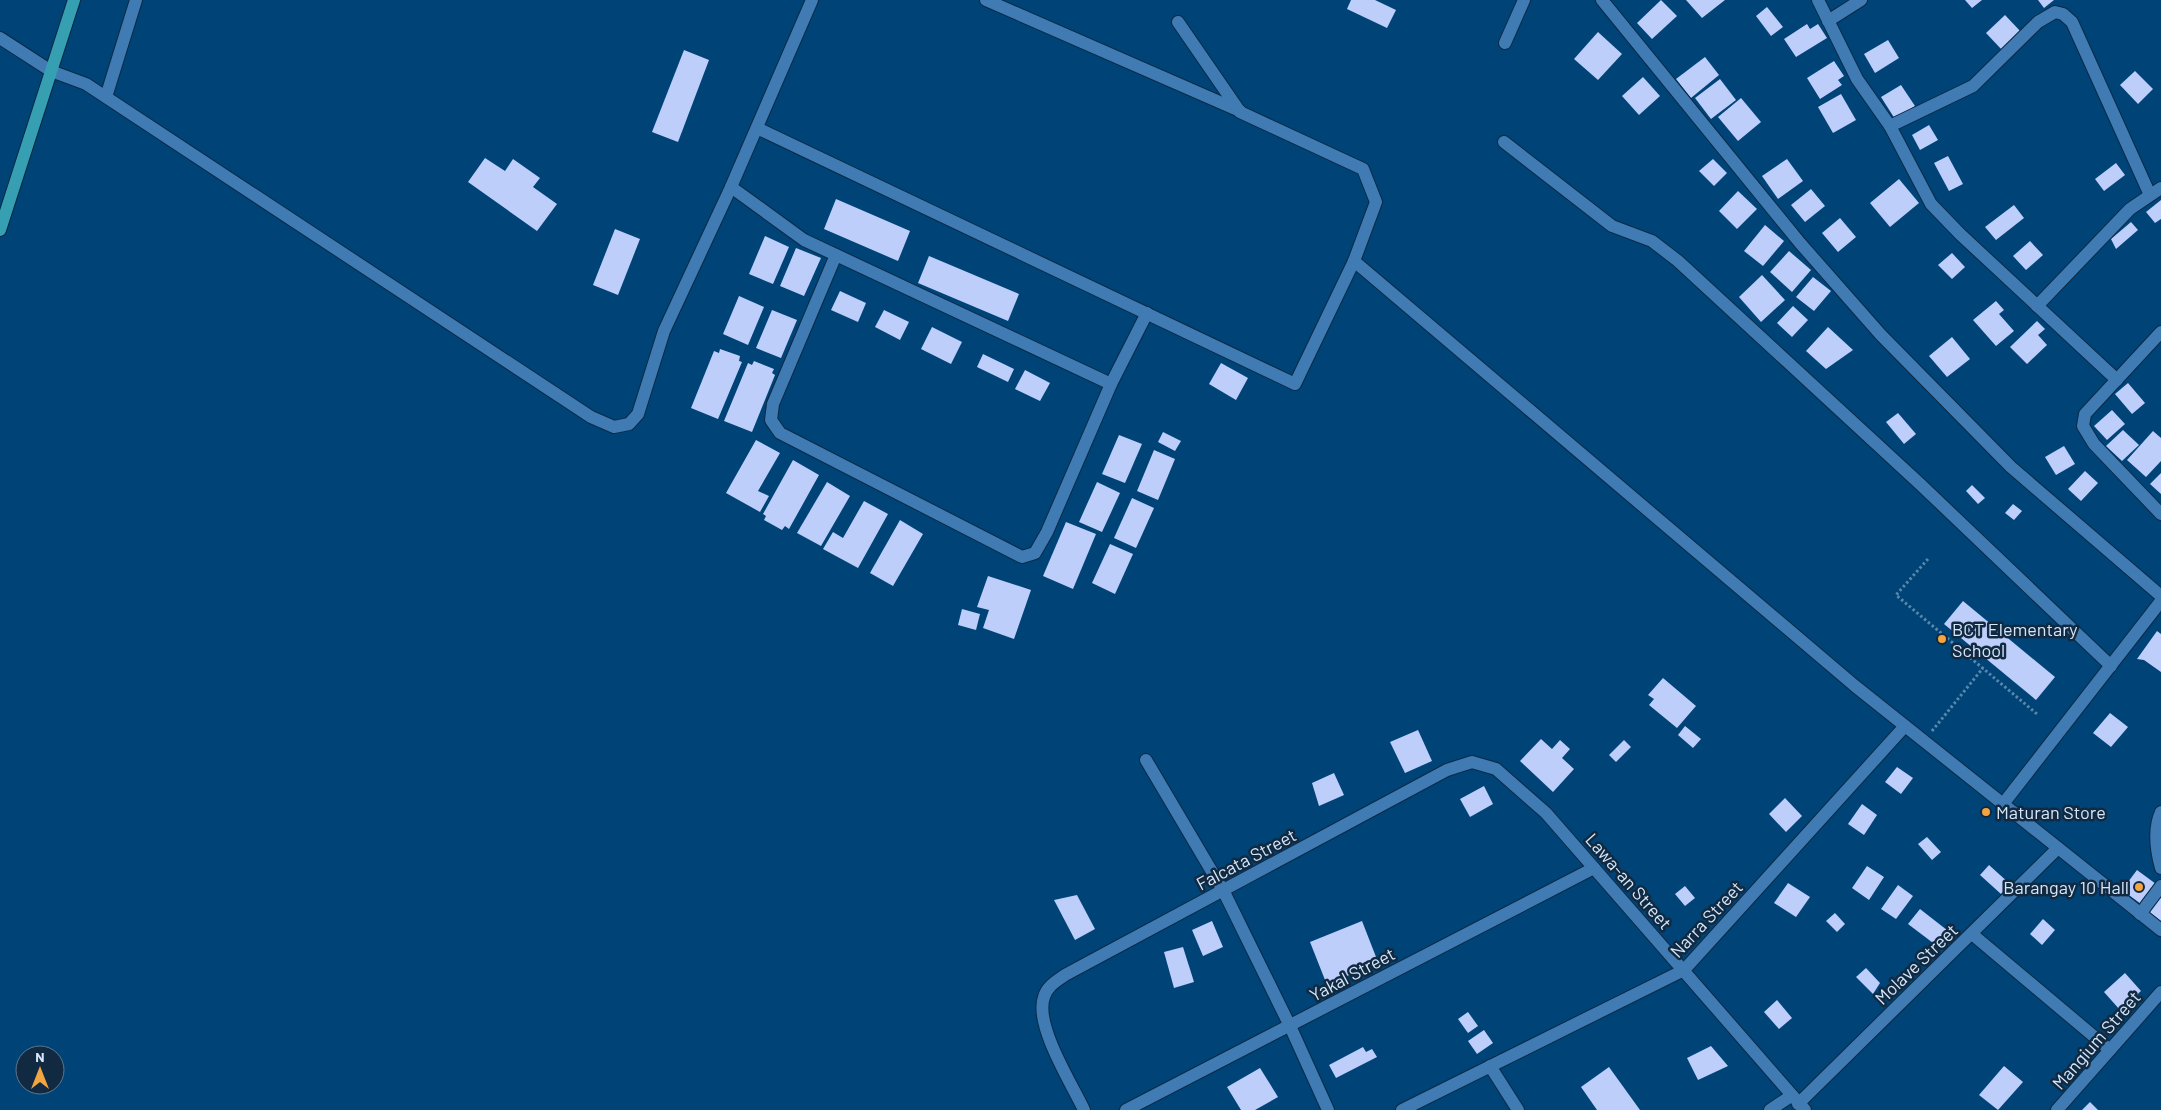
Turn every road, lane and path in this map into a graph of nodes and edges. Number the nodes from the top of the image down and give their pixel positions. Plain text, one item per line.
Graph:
1 (74, 0) edge
2 (136, 0) edge
3 (812, 0) edge
4 (986, 0) edge
5 (1524, 0) edge
6 (1602, 0) edge
7 (1818, 0) edge
8 (1861, 0) edge
9 (1828, 21) junction
10 (1178, 22) dead end
11 (0, 38) edge
12 (1505, 42) dead end
13 (51, 70) junction
14 (106, 97) junction
15 (1240, 112) junction
16 (1890, 126) junction
17 (757, 128) junction
18 (1504, 142) dead end
19 (731, 187) junction
20 (2156, 192) edge
21 (0, 230) edge
22 (836, 255) junction
23 (1354, 260) junction
24 (2037, 306) junction
25 (1147, 313) junction
26 (2161, 332) edge
27 (2117, 380) junction
28 (1111, 384) junction
29 (2161, 514) edge
30 (1928, 558) dead end
31 (2161, 596) edge
32 (2161, 601) edge
33 (2111, 666) junction
34 (1983, 668) junction
35 (2037, 714) dead end
36 (1905, 726) junction
37 (1924, 741) junction
38 (1146, 760) dead end
39 (1472, 762) joint
40 (2003, 804) junction
41 (2161, 812) edge
42 (2058, 848) junction
43 (1594, 868) junction
44 (2161, 868) edge
45 (2161, 886) edge
46 (1224, 892) junction
47 (2140, 914) junction
48 (2161, 930) edge
49 (1972, 934) junction
50 (1684, 970) junction
51 (2161, 992) edge
52 (1290, 1026) junction
53 (2110, 1050) junction
54 (1490, 1066) junction
55 (1798, 1103) edge
56 (1084, 1110) edge
57 (1126, 1110) edge
58 (1328, 1110) edge
59 (1402, 1110) edge
60 (1518, 1110) edge
61 (1770, 1110) edge
62 (2057, 1110) edge

1 - 13 main road
2 - 14 street
3 - 17 street
4 - 15 street
5 - 12 street
6 - 31 street
7 - 9 street
8 - 9 street
9 - 16 street
10 - 15 street
11 - 13 street
13 - 14 street
13 - 21 main road
14 - 19 street
15 - 23 street
16 - 20 street
16 - 24 street
17 - 19 street
17 - 25 street
18 - 33 street
19 - 22 street
20 - 24 street
22 - 28 street
22 - 28 street
23 - 25 street
23 - 36 street
24 - 27 street
25 - 28 street
26 - 27 street
27 - 29 street
30 - 34 path
32 - 33 street
33 - 40 street
34 - 35 path
34 - 37 path
36 - 37 street
36 - 50 street, Narra Street
37 - 40 street
38 - 46 street
39 - 43 street, Lawa-an Street
39 - 46 street, Falcata Street
40 - 42 street
41 - 44 street
42 - 47 street
42 - 49 street, Molave Street
43 - 50 street, Lawa-an Street
43 - 52 street, Yakal Street
45 - 47 street
46 - 52 street
46 - 56 street, Falcata Street
47 - 48 street
49 - 53 street
49 - 55 street, Molave Street
50 - 54 street, Narra Street
50 - 55 street, Lawa-an Street
51 - 53 street, Mangium Street
52 - 57 street, Yakal Street
52 - 58 street
53 - 62 street, Mangium Street
54 - 59 street, Narra Street
54 - 60 street
55 - 61 street, Molave Street

